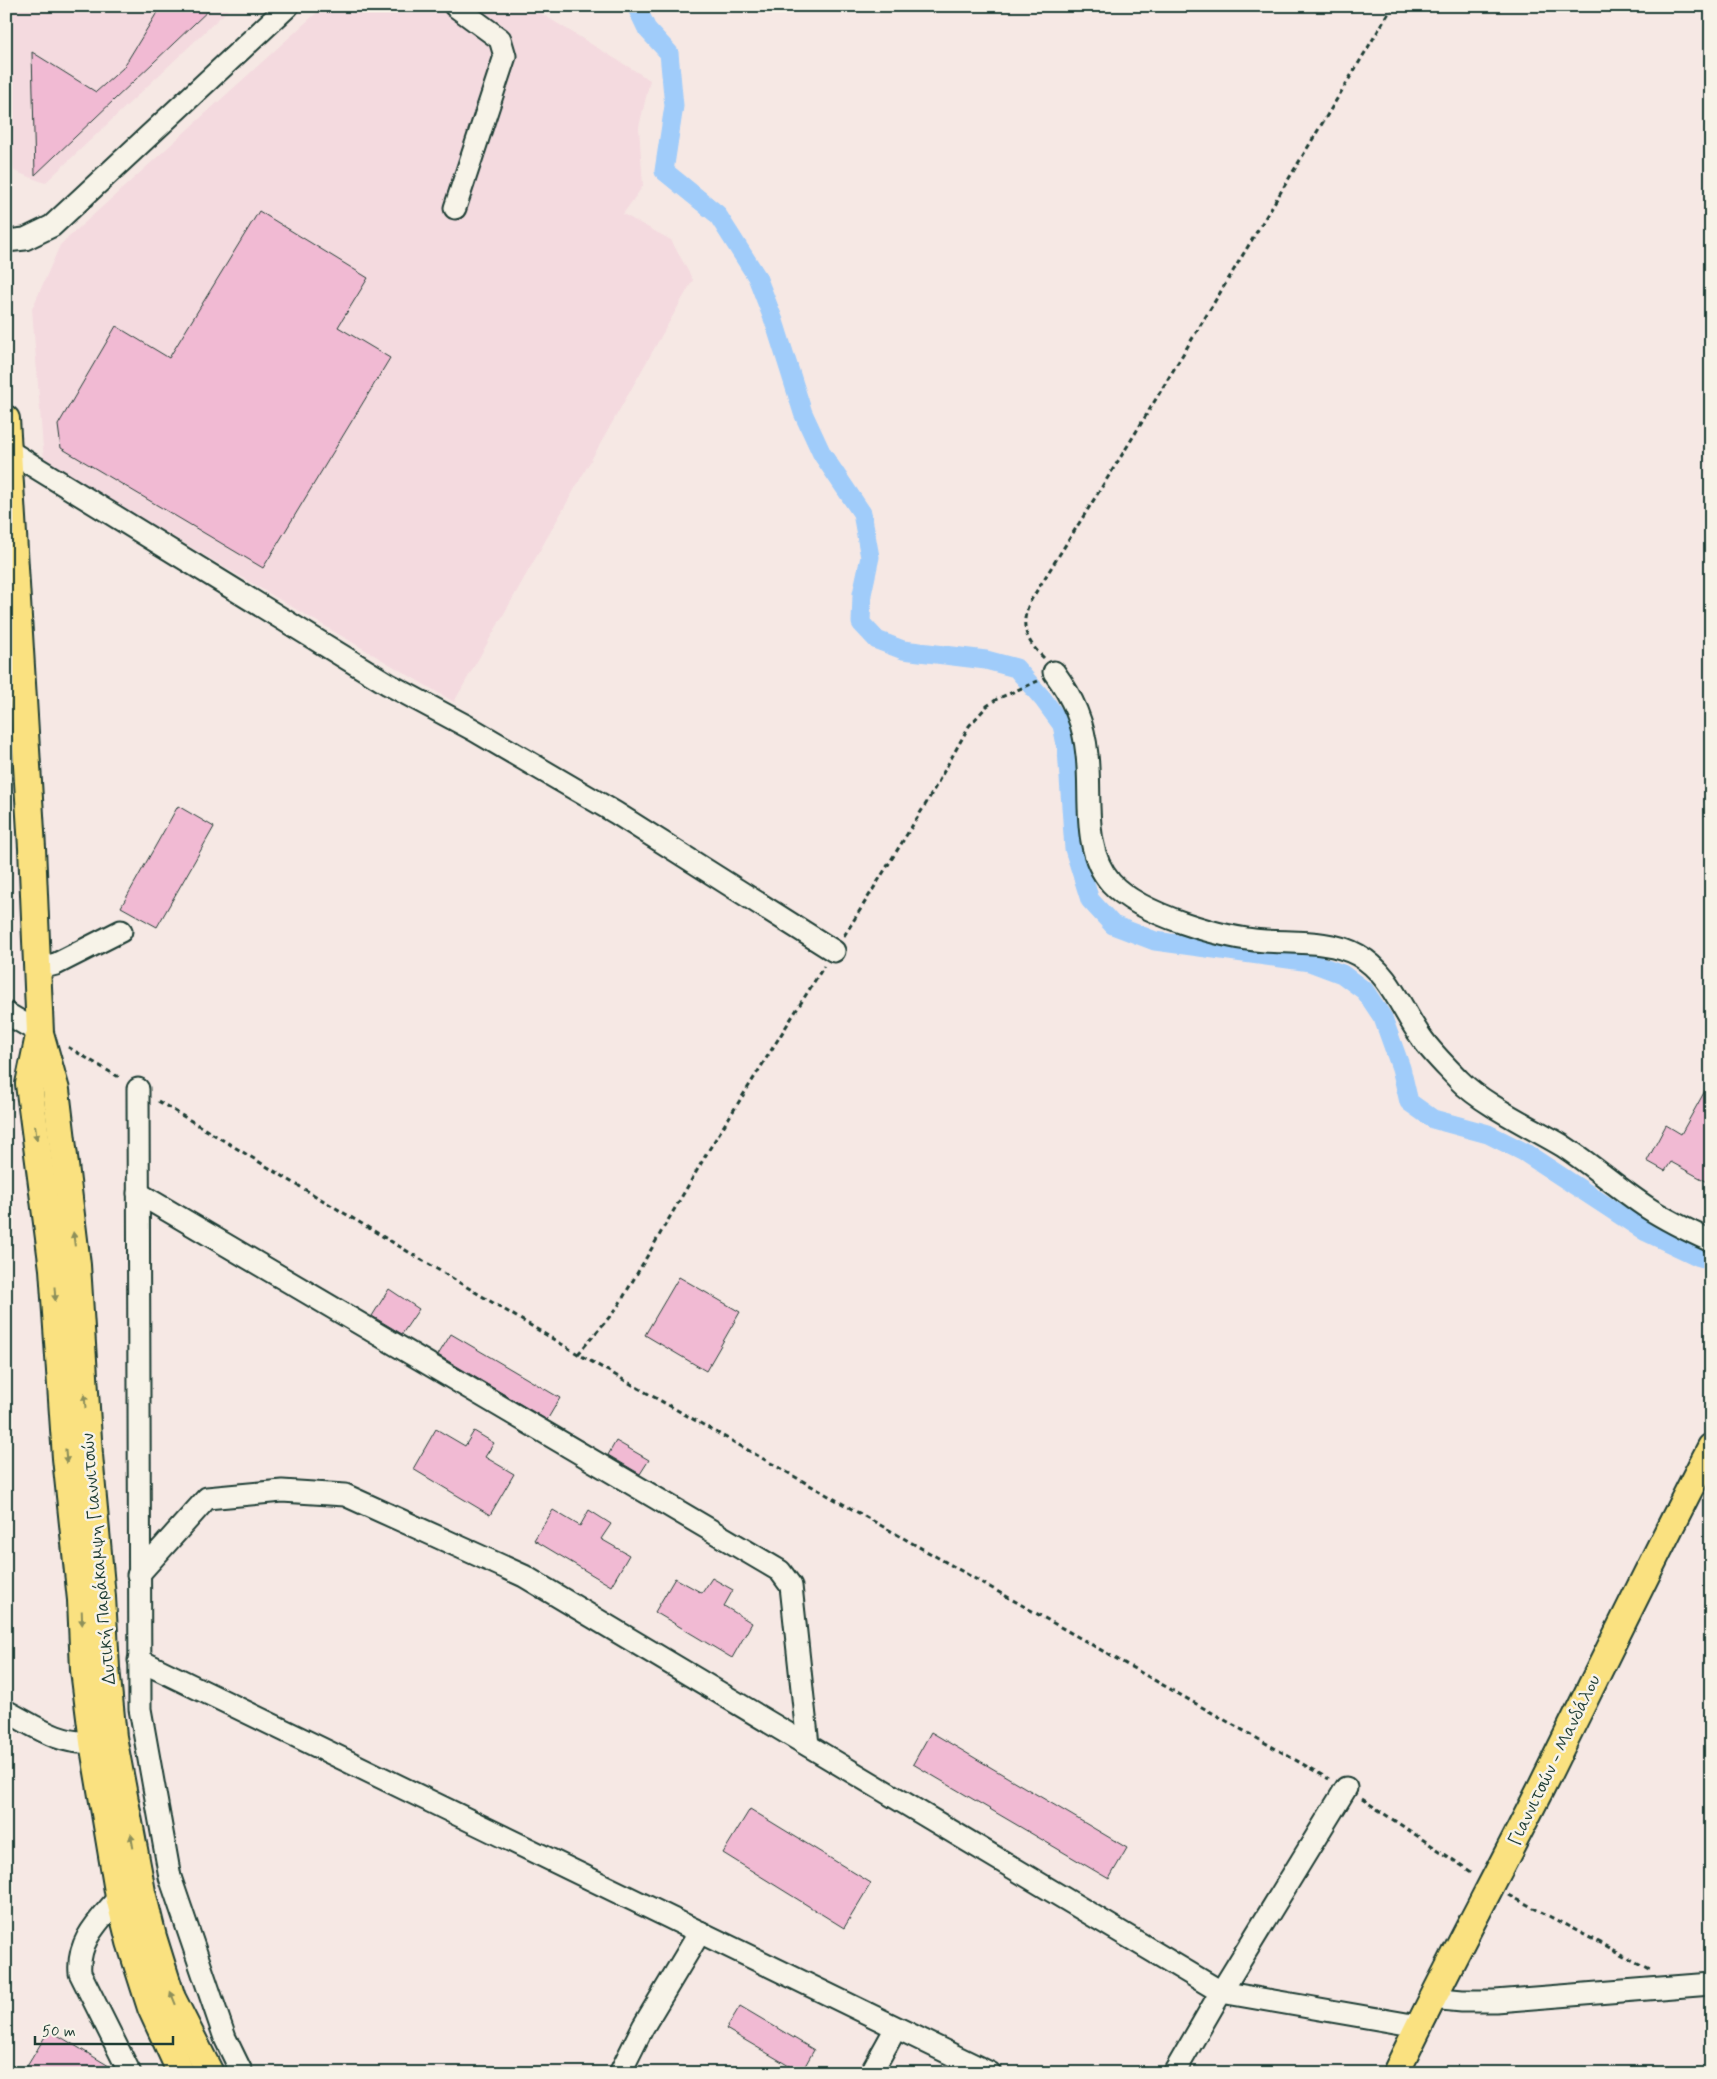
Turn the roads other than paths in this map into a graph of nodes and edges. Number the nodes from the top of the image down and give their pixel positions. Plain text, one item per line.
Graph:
1 (288, 6) edge
2 (455, 6) edge
3 (455, 208) dead end
4 (6, 241) edge
5 (6, 419) edge
6 (9, 451) junction
7 (1054, 672) road end
8 (121, 931) dead end
9 (834, 951) road end
10 (37, 969) junction
11 (6, 1013) edge
12 (40, 1033) junction
13 (138, 1089) road end
14 (138, 1193) junction
15 (1711, 1241) edge
16 (1711, 1447) edge
17 (138, 1575) junction
18 (139, 1660) junction
19 (6, 1711) edge
20 (93, 1742) junction
21 (808, 1745) junction
22 (1346, 1788) road end
23 (119, 1897) junction
24 (700, 1932) junction
25 (1711, 1984) edge
26 (1220, 1992) junction
27 (1431, 1998) junction
28 (1418, 2026) junction
29 (896, 2028) junction
30 (130, 2073) edge
31 (181, 2073) edge
32 (210, 2073) edge
33 (242, 2073) edge
34 (620, 2073) edge
35 (871, 2073) edge
36 (990, 2073) edge
37 (1174, 2073) edge
38 (1396, 2073) edge

1 - 4 street
2 - 3 street
5 - 6 main road, Δυτική Παράκαμψη Γιαννιτσών
6 - 9 street
6 - 10 main road, Δυτική Παράκαμψη Γιαννιτσών
7 - 15 street
8 - 10 street
10 - 12 main road, Δυτική Παράκαμψη Γιαννιτσών
11 - 12 street
12 -> 20 main road, Δυτική Παράκαμψη Γιαννιτσών
32 -> 12 main road, Δυτική Παράκαμψη Γιαννιτσών
13 - 14 street
14 - 17 street
14 - 21 street
16 - 27 main road, Γιαννιτσών - Μανδάλου
17 - 18 street
17 - 21 street
18 - 24 street
18 - 33 street
19 - 20 street
20 - 23 main road, Δυτική Παράκαμψη Γιαννιτσών
21 - 26 street
22 - 26 street
23 - 30 street
23 - 31 main road, Δυτική Παράκαμψη Γιαννιτσών
24 - 29 street
24 - 34 street
25 - 27 street
26 - 28 street
26 - 37 street
27 - 28 main road, Γιαννιτσών - Μανδάλου
28 - 38 main road, Γιαννιτσών - Μανδάλου
29 - 35 street
29 - 36 street

